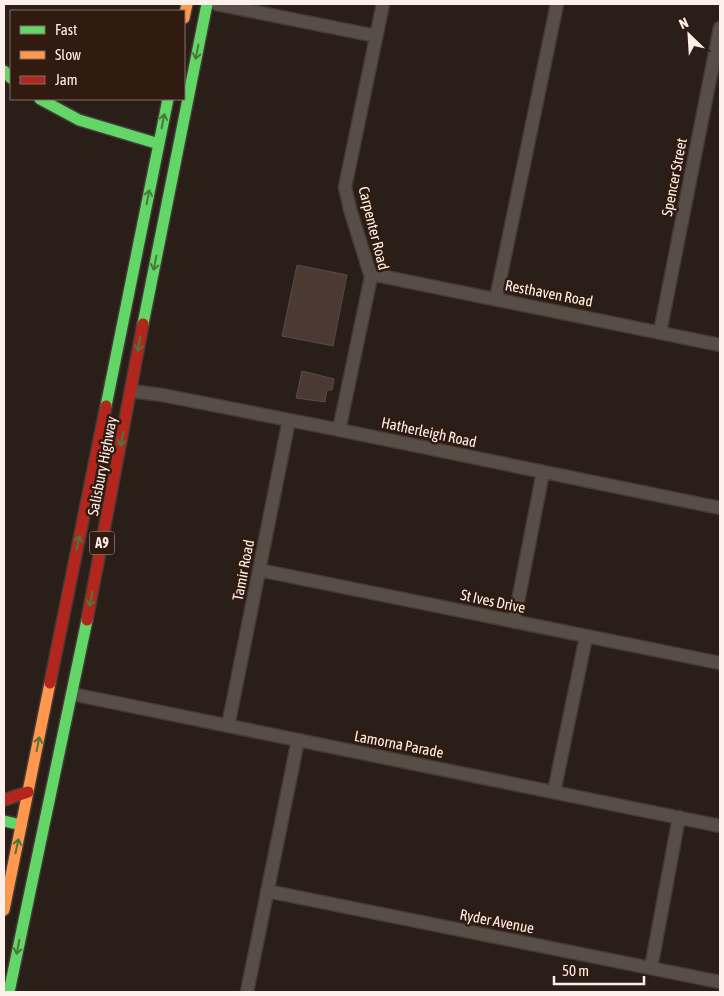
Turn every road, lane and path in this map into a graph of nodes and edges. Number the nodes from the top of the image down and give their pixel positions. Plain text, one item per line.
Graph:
1 (207, 4) edge
2 (216, 4) edge
3 (383, 4) edge
4 (556, 4) edge
5 (720, 28) edge
6 (376, 36) junction
7 (42, 100) edge
8 (168, 100) edge
9 (159, 144) junction
10 (178, 148) junction
11 (371, 274) junction
12 (496, 299) junction
13 (660, 332) junction
14 (720, 345) edge
15 (109, 387) junction
16 (131, 391) junction
17 (289, 420) junction
18 (339, 430) junction
19 (543, 472) junction
20 (720, 508) edge
21 (259, 570) junction
22 (514, 622) junction
23 (586, 637) junction
24 (720, 663) edge
25 (72, 694) junction
26 (228, 726) junction
27 (298, 740) junction
28 (28, 792) junction
29 (554, 792) junction
30 (4, 800) edge
31 (679, 817) junction
32 (12, 823) edge
33 (720, 826) edge
34 (43, 829) junction
35 (4, 861) edge
36 (4, 887) edge
37 (267, 891) junction
38 (5, 905) edge
39 (651, 968) junction
40 (720, 982) edge
41 (9, 992) edge
42 (247, 992) edge

1 -> 10 main road, Salisbury Highway / A9
2 - 6 street
3 - 6 street, Carpenter Road
4 - 12 street
5 - 13 street, Spencer Street
6 - 11 street, Carpenter Road
7 - 9 main road
9 -> 8 main road, Salisbury Highway / A9
9 - 10 main road
15 -> 9 main road, Salisbury Highway / A9
10 -> 16 main road, Salisbury Highway / A9
11 - 12 street, Resthaven Road
11 - 18 street, Carpenter Road
12 - 13 street, Resthaven Road
13 - 14 street, Resthaven Road
15 - 16 main road
28 -> 15 main road, Salisbury Highway / A9
16 - 17 street, Hatherleigh Road
16 -> 25 main road, Salisbury Highway / A9
17 - 18 street, Hatherleigh Road
17 - 21 street, Tamir Road
18 - 19 street, Hatherleigh Road
19 - 20 street, Hatherleigh Road
19 - 22 street
21 - 22 street, St Ives Drive
21 - 26 street, Tamir Road
22 - 23 street, St Ives Drive
23 - 24 street, St Ives Drive
23 - 29 street
25 - 26 street, Lamorna Parade
25 - 34 main road, Salisbury Highway / A9
26 - 27 street, Lamorna Parade
27 - 29 street, Lamorna Parade
27 - 37 street
28 - 30 main road
28 - 32 main road, Salisbury Highway / A9
29 - 31 street, Lamorna Parade
31 - 33 street, Lamorna Parade
31 - 39 street
32 - 34 main road
32 - 35 main road
38 -> 32 main road, Salisbury Highway / A9
34 -> 41 main road, Salisbury Highway / A9
36 - 38 main road
37 - 39 street, Ryder Avenue
37 - 42 street
39 - 40 street, Ryder Avenue

